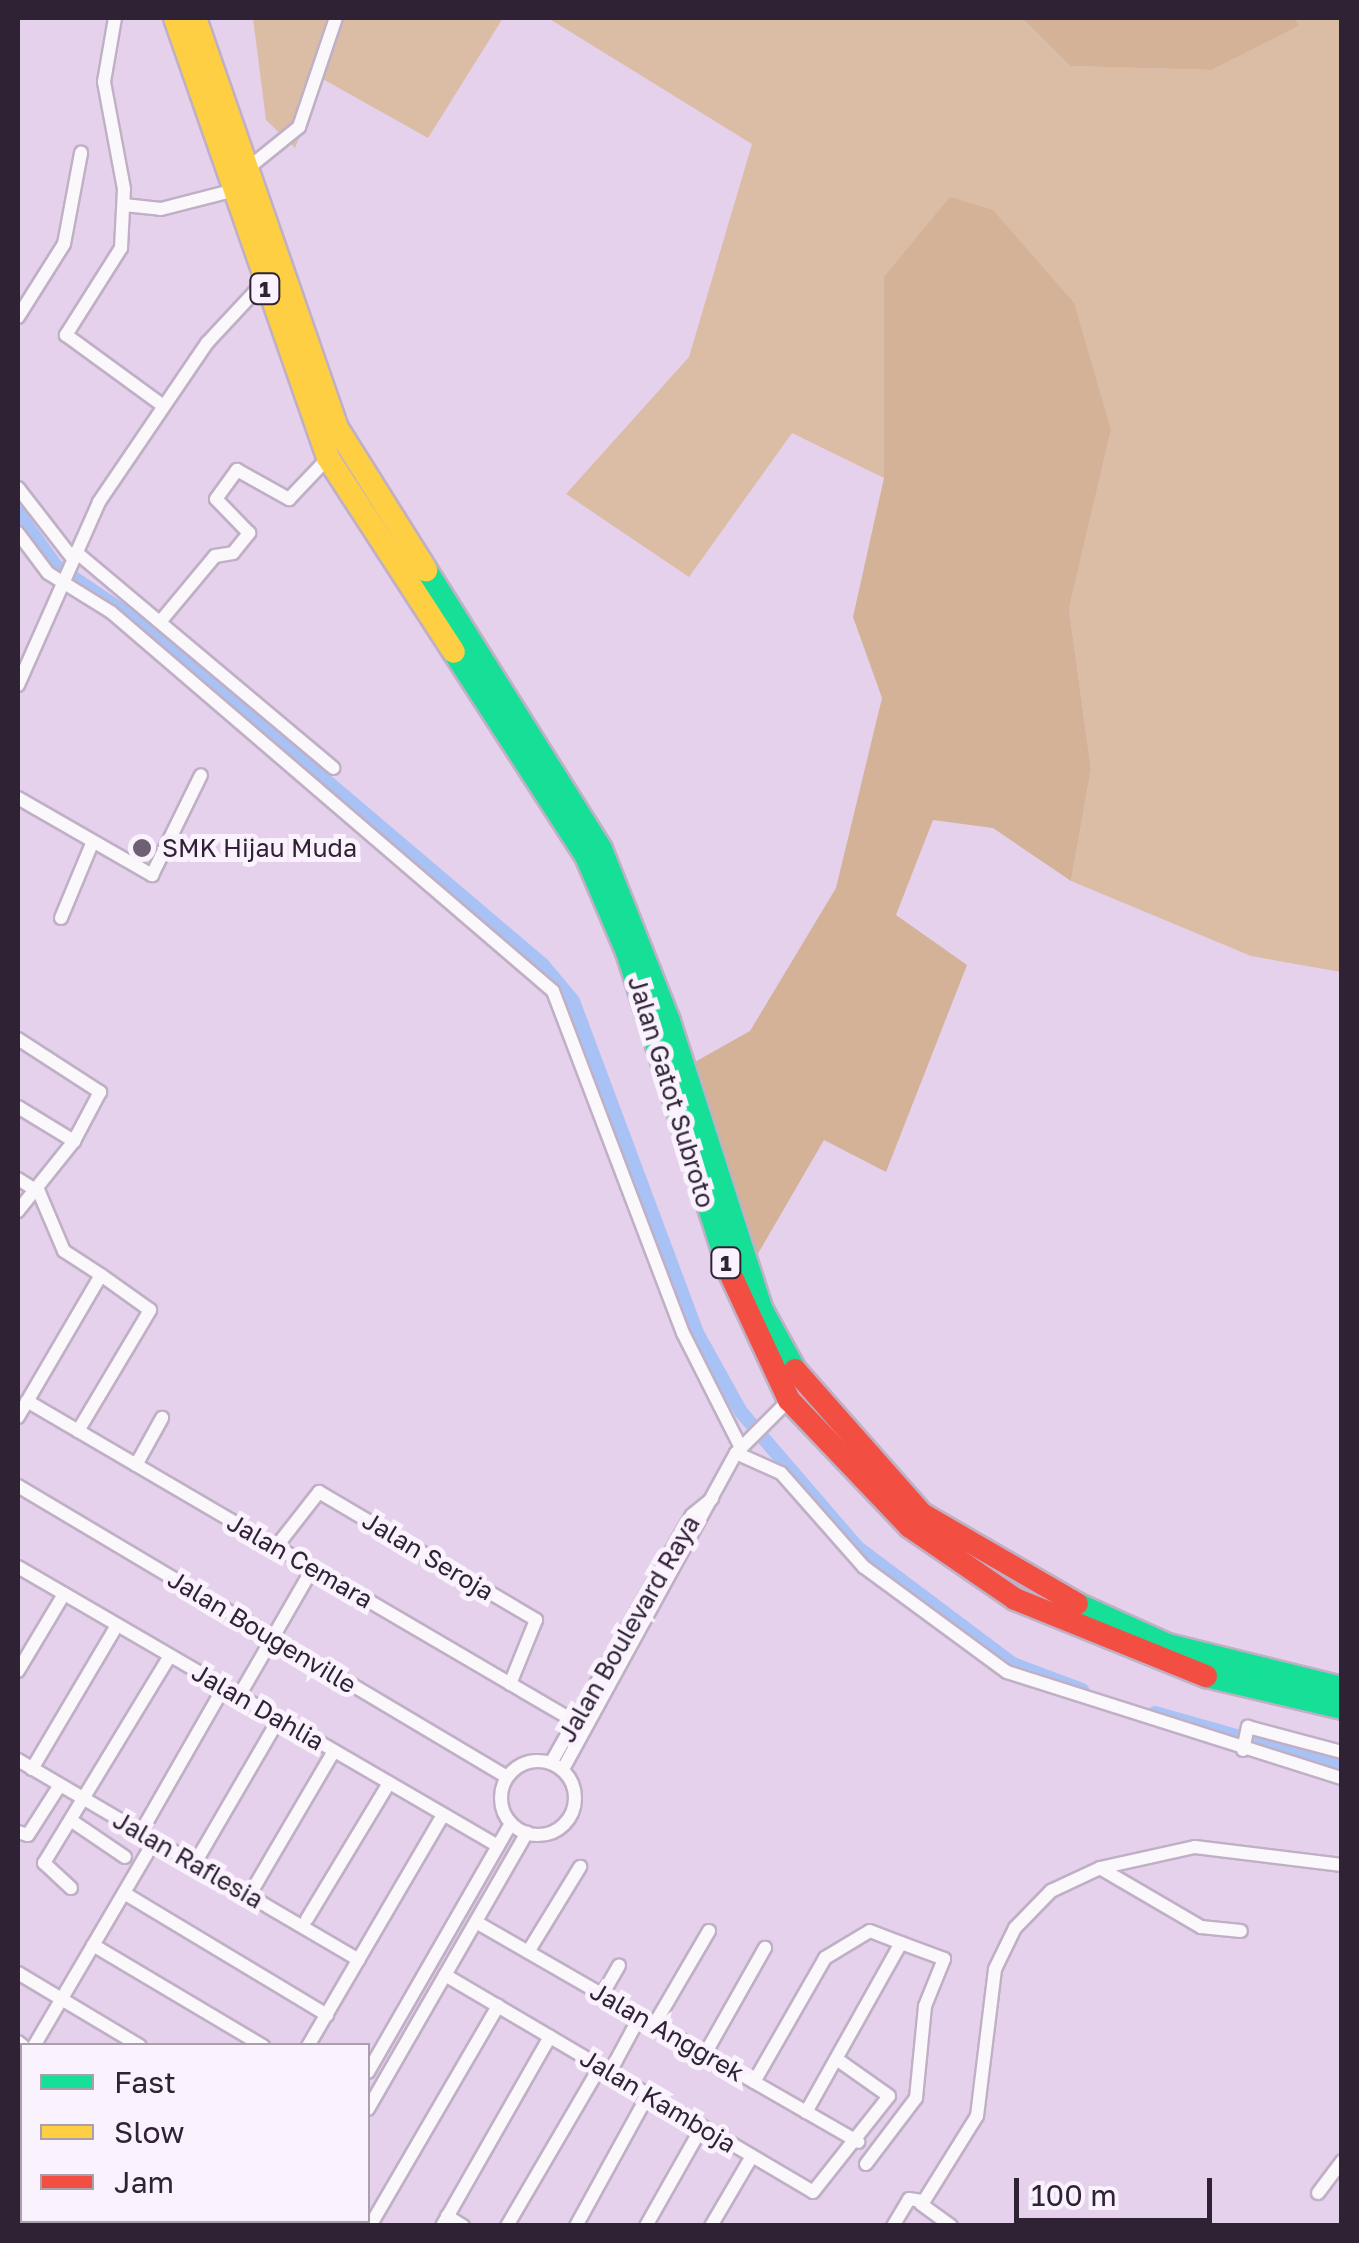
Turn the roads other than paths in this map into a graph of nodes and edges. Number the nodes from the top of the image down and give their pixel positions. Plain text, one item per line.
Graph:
1 (115, 18) edge
2 (175, 18) edge
3 (194, 18) edge
4 (336, 18) edge
5 (81, 153) dead end
6 (247, 169) junction
7 (235, 190) junction
8 (124, 205) junction
9 (263, 283) junction
10 (18, 316) edge
11 (162, 404) junction
12 (328, 458) junction
13 (18, 488) edge
14 (18, 532) edge
15 (391, 542) junction
16 (74, 558) junction
17 (68, 583) junction
18 (119, 602) junction
19 (160, 622) junction
20 (177, 638) junction
21 (164, 652) junction
22 (18, 685) edge
23 (333, 768) dead end
24 (201, 775) dead end
25 (18, 798) edge
26 (91, 846) junction
27 (61, 918) dead end
28 (18, 1039) edge
29 (18, 1108) edge
30 (74, 1141) junction
31 (18, 1179) edge
32 (39, 1192) junction
33 (18, 1211) edge
34 (101, 1275) junction
35 (789, 1400) junction
36 (21, 1409) edge
37 (162, 1418) dead end
38 (78, 1432) junction
39 (741, 1446) junction
40 (136, 1465) junction
41 (18, 1486) edge
42 (712, 1499) junction
43 (276, 1547) junction
44 (18, 1567) edge
45 (313, 1568) junction
46 (64, 1594) junction
47 (116, 1624) junction
48 (272, 1639) junction
49 (170, 1656) junction
50 (18, 1671) edge
51 (510, 1684) junction
52 (224, 1687) junction
53 (1342, 1688) edge
54 (239, 1696) junction
55 (1342, 1708) edge
56 (279, 1719) junction
57 (574, 1721) junction
58 (1243, 1748) junction
59 (334, 1751) junction
60 (1342, 1752) edge
61 (18, 1760) edge
62 (557, 1766) junction
63 (32, 1768) junction
64 (507, 1777) junction
65 (1342, 1778) edge
66 (389, 1783) junction
67 (60, 1785) junction
68 (86, 1800) junction
69 (444, 1815) junction
70 (72, 1822) junction
71 (511, 1823) junction
72 (18, 1832) edge
73 (141, 1832) junction
74 (527, 1833) junction
75 (155, 1840) junction
76 (498, 1846) junction
77 (125, 1856) dead end
78 (198, 1858) dead end
79 (1342, 1864) edge
80 (580, 1867) dead end
81 (1100, 1868) junction
82 (71, 1888) dead end
83 (253, 1889) dead end
84 (124, 1893) junction
85 (307, 1919) dead end
86 (476, 1922) junction
87 (709, 1931) dead end
88 (1241, 1931) dead end
89 (900, 1943) junction
90 (93, 1945) junction
91 (765, 1948) dead end
92 (528, 1952) junction
93 (359, 1960) junction
94 (620, 1965) dead end
95 (18, 1973) edge
96 (445, 1975) junction
97 (602, 1995) junction
98 (62, 1999) junction
99 (498, 2006) junction
100 (326, 2014) junction
101 (640, 2016) junction
102 (654, 2025) junction
103 (550, 2037) junction
104 (36, 2043) edge
105 (135, 2043) edge
106 (258, 2043) edge
107 (310, 2043) edge
108 (704, 2054) junction
109 (838, 2060) junction
110 (370, 2069) edge
111 (605, 2069) junction
112 (754, 2082) junction
113 (648, 2095) junction
114 (370, 2106) edge
115 (806, 2112) junction
116 (702, 2127) junction
117 (858, 2142) junction
118 (752, 2156) junction
119 (1342, 2161) edge
120 (866, 2164) dead end
121 (1318, 2193) dead end
122 (921, 2204) junction
123 (445, 2221) edge
124 (282, 2223) edge
125 (252, 2226) edge
126 (370, 2226) edge
127 (463, 2226) edge
128 (506, 2226) edge
129 (576, 2226) edge
130 (646, 2226) edge
131 (712, 2226) edge
132 (892, 2226) edge
133 (951, 2226) edge

1 - 8 street
2 - 7 highway, 1
3 - 6 highway, 1
4 - 6 street
5 - 10 street
6 - 15 highway, 1
7 - 8 street
7 - 9 highway, 1
8 - 11 street
9 - 11 street
9 - 12 highway, 1
11 - 16 street
12 - 15 highway, 1
12 - 19 street
13 - 16 street
14 - 17 street
15 - 35 highway, Jalan Gatot Subroto / 1
15 - 53 highway, Jalan Gatot Subroto / 1
16 - 17 street
16 - 18 street
17 - 18 street
17 - 22 street
18 - 19 street
18 - 21 street
19 - 20 street
20 - 21 street
20 - 23 street
21 - 39 street
24 - 26 street
25 - 26 street
26 - 27 street
28 - 30 street
29 - 30 street
30 - 32 street
31 - 32 street
32 - 33 street
32 - 34 street
34 - 36 street
34 - 38 street
35 - 39 street, Jalan Boulevard Raya
35 - 55 highway, Jalan Gatot Subroto / 1
36 - 38 street, Jalan Cemara
37 - 40 street
38 - 40 street, Jalan Cemara
39 - 42 street, Jalan Boulevard Raya
39 - 58 street
40 - 43 street, Jalan Cemara
41 - 48 street, Jalan Bougenville
42 - 57 street, Jalan Boulevard Raya
42 - 62 street, Jalan Boulevard Raya
43 - 45 street, Jalan Cemara
43 - 51 street, Jalan Seroja
44 - 46 street, Jalan Dahlia
45 - 48 street
45 - 51 street, Jalan Cemara
46 - 47 street, Jalan Dahlia
46 - 50 street
47 - 49 street, Jalan Dahlia
47 - 63 street
48 - 54 street
48 - 64 street, Jalan Bougenville
49 - 52 street, Jalan Dahlia
49 - 68 street
51 - 57 street, Jalan Cemara
52 - 54 street, Jalan Dahlia
52 - 73 street
54 - 56 street, Jalan Dahlia
56 - 59 street, Jalan Dahlia
56 - 78 street
57 - 62 street, Jalan Boulevard Raya
58 - 60 street
58 - 65 street
59 - 66 street, Jalan Dahlia
59 - 83 street
61 - 63 street, Jalan Raflesia
62 - 64 street
62 - 74 street
63 - 67 street, Jalan Raflesia
64 - 71 street
66 - 69 street, Jalan Dahlia
66 - 85 street
67 - 68 street, Jalan Raflesia
67 - 72 street
68 - 70 street
68 - 73 street, Jalan Raflesia
69 - 76 street, Jalan Dahlia
69 - 93 street
70 - 77 street
70 - 82 street
71 - 74 street
71 - 76 street
73 - 75 street, Jalan Raflesia
74 - 86 street
75 - 84 street
75 - 93 street, Jalan Raflesia
76 - 110 street
79 - 81 street
80 - 92 street
81 - 88 street
81 - 122 street
84 - 90 street
84 - 100 street
86 - 92 street, Jalan Anggrek
86 - 96 street
87 - 102 street
89 - 109 street
89 - 112 street
89 - 120 street
90 - 98 street
90 - 106 street
91 - 108 street
92 - 97 street, Jalan Anggrek
93 - 100 street
94 - 97 street
95 - 98 street
96 - 99 street, Jalan Kamboja
96 - 114 street
97 - 101 street, Jalan Anggrek
98 - 104 street
98 - 105 street
99 - 103 street, Jalan Kamboja
99 - 126 street
100 - 107 street
101 - 102 street, Jalan Anggrek
101 - 111 street
102 - 108 street, Jalan Anggrek
103 - 111 street, Jalan Kamboja
103 - 123 street
108 - 112 street, Jalan Anggrek
109 - 115 street
109 - 117 street
111 - 113 street, Jalan Kamboja
111 - 128 street
112 - 115 street, Jalan Anggrek
113 - 116 street, Jalan Kamboja
113 - 129 street
115 - 117 street, Jalan Anggrek
116 - 118 street, Jalan Kamboja
116 - 130 street
117 - 118 street, Jalan Kamboja
118 - 131 street
119 - 121 street
122 - 132 street
122 - 133 street
123 - 127 street
124 - 125 street

